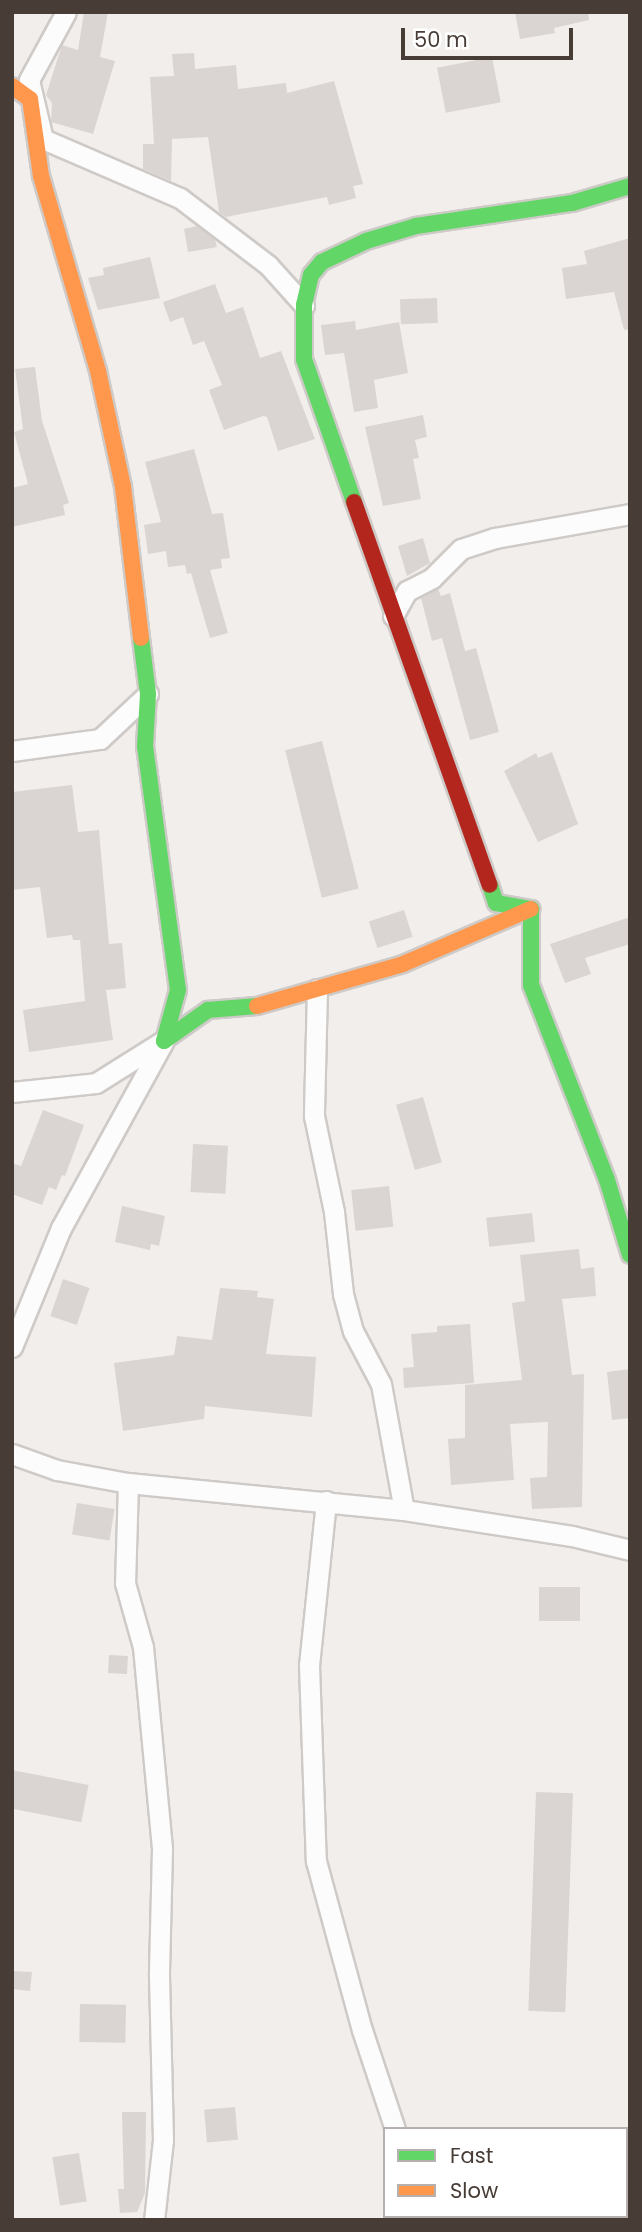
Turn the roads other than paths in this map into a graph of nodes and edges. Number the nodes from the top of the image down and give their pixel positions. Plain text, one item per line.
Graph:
1 (66, 12) edge
2 (12, 86) edge
3 (30, 99) junction
4 (630, 186) edge
5 (304, 305) junction
6 (630, 514) edge
7 (393, 616) junction
8 (148, 694) junction
9 (12, 751) edge
10 (531, 909) junction
11 (317, 989) junction
12 (164, 1041) junction
13 (12, 1092) edge
14 (630, 1255) edge
15 (12, 1347) edge
16 (12, 1454) edge
17 (128, 1483) junction
18 (326, 1501) junction
19 (404, 1510) junction
20 (630, 1550) edge
21 (394, 2127) edge
22 (154, 2220) edge

1 - 3 street
2 - 3 street
3 - 5 street
3 - 8 street
4 - 5 street
5 - 7 street
6 - 7 street
7 - 10 street
8 - 9 street
8 - 12 street
10 - 11 street
10 - 14 street
11 - 12 street
11 - 19 street
12 - 13 street
12 - 15 street
16 - 17 street
17 - 18 street
17 - 22 street
18 - 19 street
18 - 21 street
19 - 20 street

